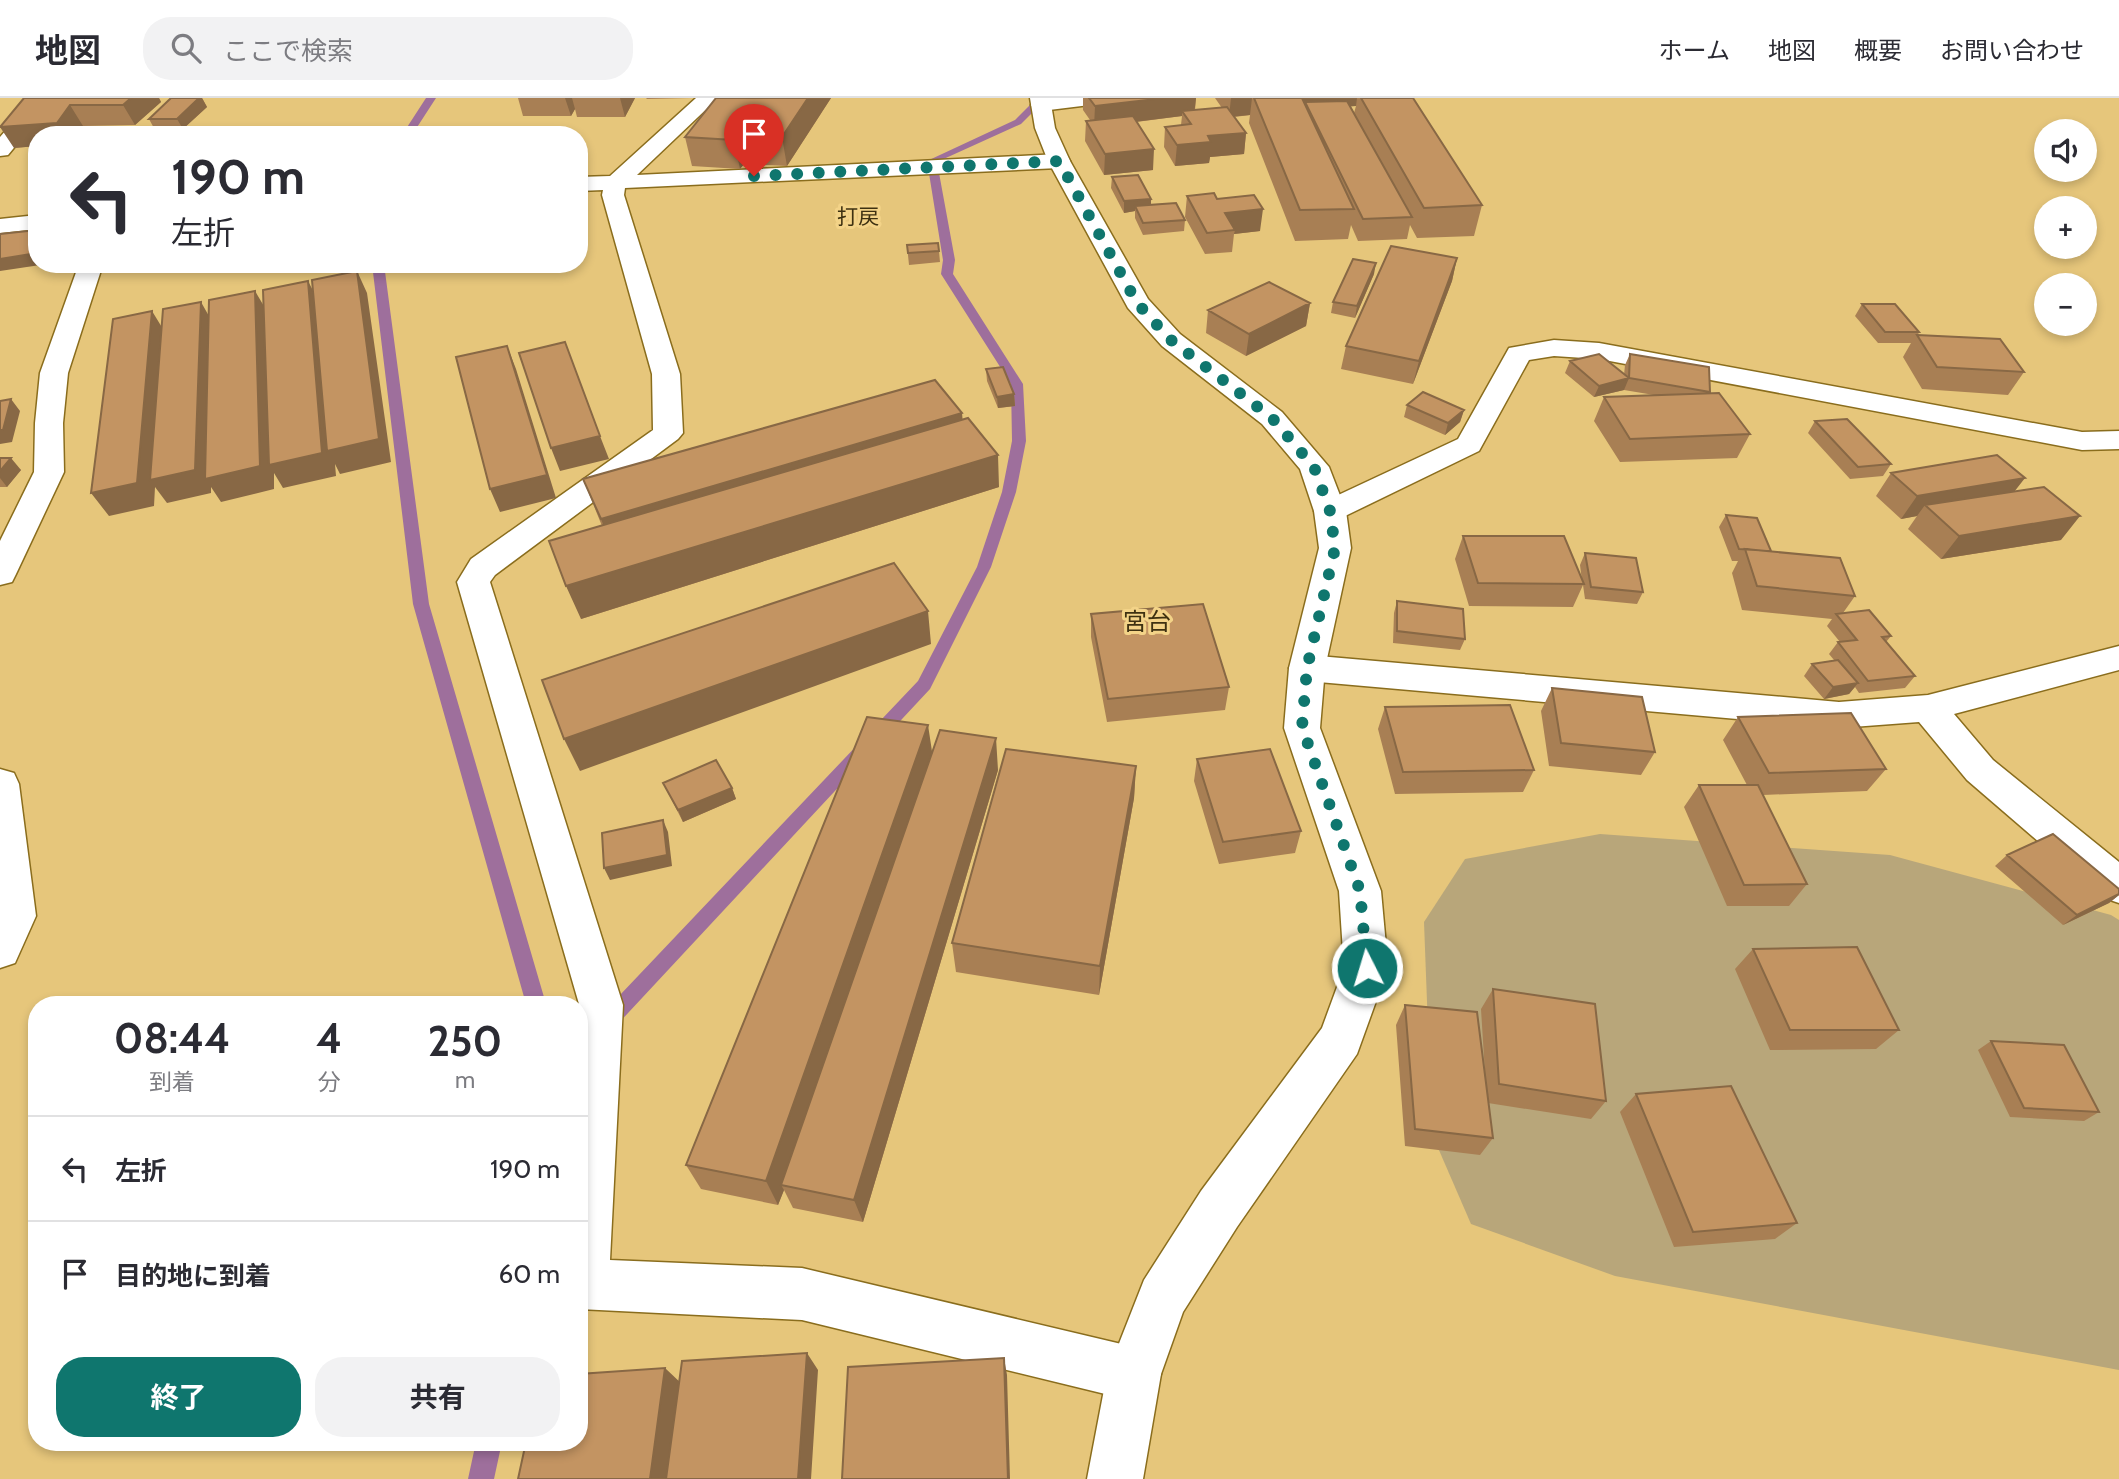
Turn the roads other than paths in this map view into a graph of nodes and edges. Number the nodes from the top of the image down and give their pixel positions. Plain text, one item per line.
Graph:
1 (45, 98) edge
2 (708, 98) edge
3 (1098, 98) edge
4 (1041, 101) edge
5 (0, 150) edge
6 (1059, 161) junction
7 (597, 183) edge
8 (28, 223) edge
9 (0, 226) edge
10 (88, 273) edge
11 (2119, 440) edge
12 (1330, 511) junction
13 (0, 574) edge
14 (2119, 658) edge
15 (1307, 668) junction
16 (1928, 708) junction
17 (0, 784) edge
18 (2119, 887) edge
19 (0, 950) edge
20 (588, 1207) edge
21 (588, 1285) edge
22 (1133, 1374) junction
23 (1115, 1479) edge

1 - 5 street
2 - 7 street
3 - 4 street
4 - 6 street
6 - 7 street
6 - 12 street
7 - 20 street
8 - 9 street
10 - 13 street
11 - 12 street
12 - 15 street
14 - 16 street
15 - 16 street
15 - 22 street
16 - 18 street
17 - 19 street
21 - 22 street
22 - 23 street

